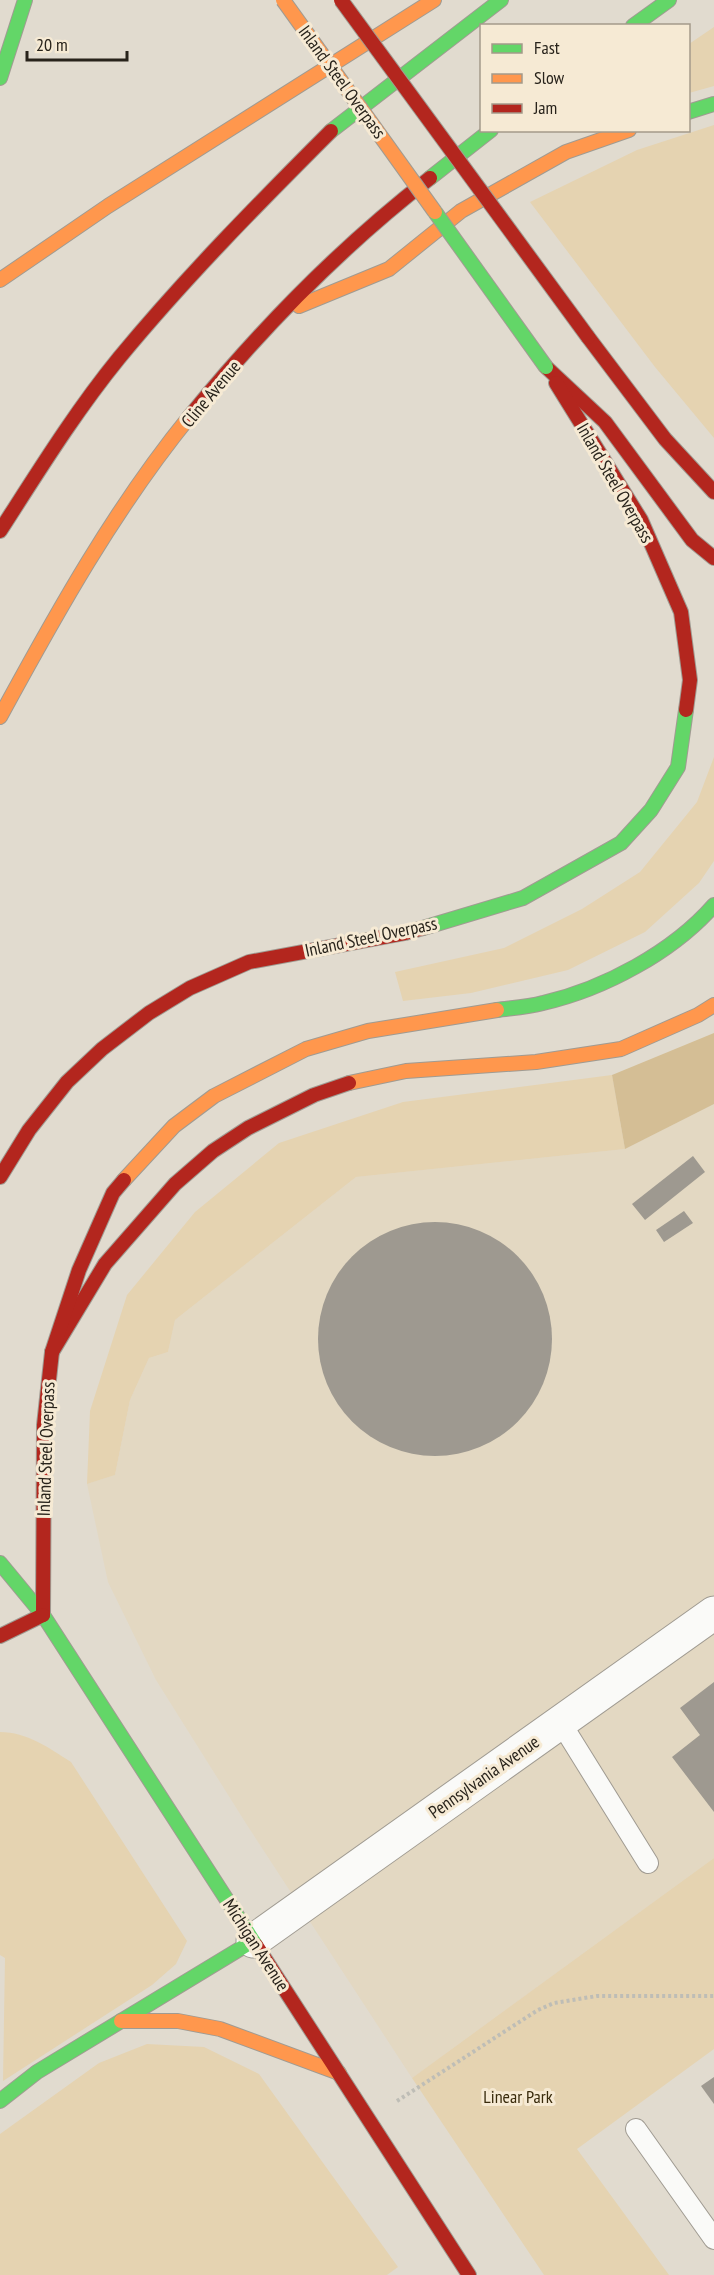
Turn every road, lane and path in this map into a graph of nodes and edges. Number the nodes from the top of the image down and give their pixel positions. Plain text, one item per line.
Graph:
1 (25, 0) edge
2 (284, 0) edge
3 (341, 0) edge
4 (434, 0) edge
5 (501, 0) edge
6 (669, 0) edge
7 (636, 24) edge
8 (0, 78) edge
9 (714, 104) edge
10 (690, 111) edge
11 (489, 132) edge
12 (624, 132) edge
13 (0, 280) edge
14 (284, 312) junction
15 (546, 366) junction
16 (714, 492) edge
17 (0, 531) edge
18 (714, 558) edge
19 (0, 717) edge
20 (714, 905) edge
21 (714, 1005) edge
22 (0, 1177) edge
23 (52, 1352) junction
24 (0, 1563) edge
25 (714, 1613) edge
26 (43, 1615) junction
27 (0, 1636) edge
28 (561, 1723) junction
29 (648, 1863) dead end
30 (254, 1941) junction
31 (714, 1996) edge
32 (121, 2021) junction
33 (339, 2073) junction
34 (0, 2101) edge
35 (369, 2120) junction
36 (636, 2129) dead end
37 (714, 2239) edge
38 (469, 2275) edge

1 - 8 main road
2 - 15 main road, Inland Steel Overpass, bridge
3 - 16 main road, bridge
4 - 13 main road
5 - 17 main road
6 - 7 main road
9 - 10 main road
11 - 14 main road, Cline Avenue
12 - 14 main road
14 - 19 main road, Cline Avenue
15 - 18 main road
15 - 22 main road, Inland Steel Overpass
20 - 23 main road, Inland Steel Overpass
21 - 23 main road
23 - 26 main road, Inland Steel Overpass
24 - 26 main road
25 - 28 street, Pennsylvania Avenue
26 - 27 main road
26 - 30 main road, Michigan Avenue
28 - 29 lane
28 - 30 street, Pennsylvania Avenue
30 - 32 main road
30 - 33 main road, Michigan Avenue
31 - 35 path
32 - 33 main road
32 - 34 main road
33 - 35 main road, Michigan Avenue
35 - 38 main road, Michigan Avenue
36 - 37 lane

